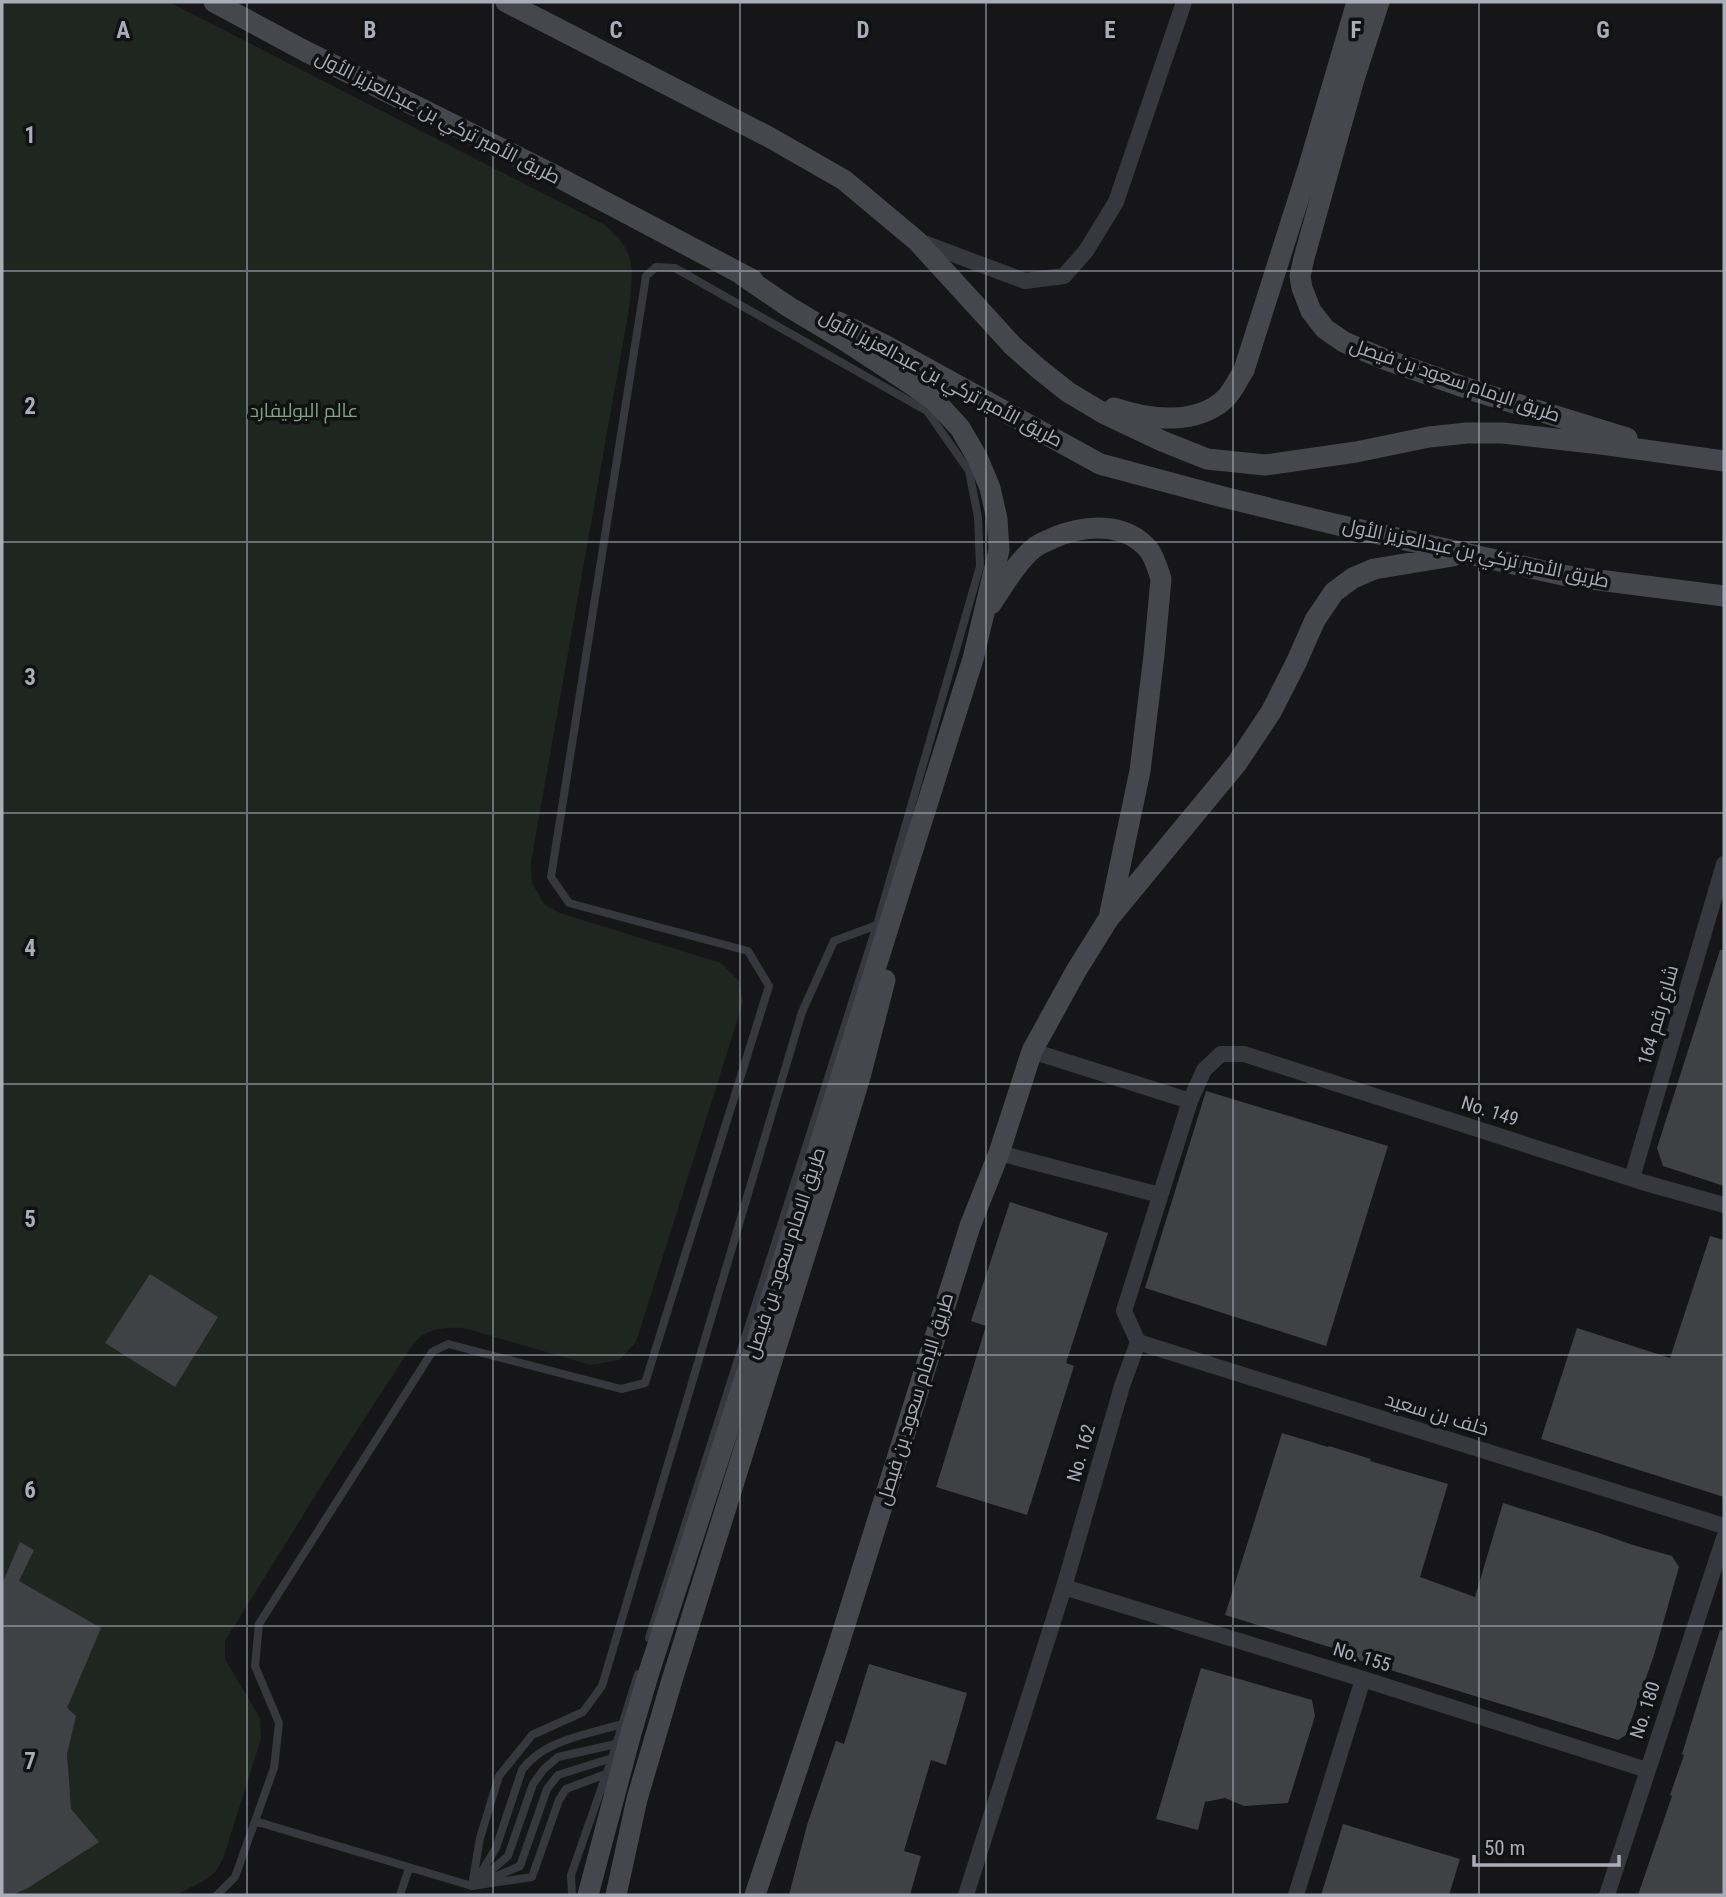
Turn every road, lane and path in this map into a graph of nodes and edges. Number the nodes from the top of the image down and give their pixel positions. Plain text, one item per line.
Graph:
1 (214, 2) edge
2 (506, 2) edge
3 (1184, 2) edge
4 (1357, 2) edge
5 (1380, 2) edge
6 (917, 241) junction
7 (742, 275) junction
8 (1068, 392) junction
9 (1675, 455) junction
10 (1724, 461) edge
11 (1465, 554) junction
12 (1724, 596) edge
13 (985, 612) junction
14 (1724, 864) edge
15 (895, 905) junction
16 (1109, 918) junction
17 (877, 925) junction
18 (1032, 1051) junction
19 (1190, 1101) junction
20 (999, 1153) junction
21 (1632, 1178) junction
22 (1160, 1195) junction
23 (1724, 1205) edge
24 (1138, 1342) junction
25 (1724, 1525) edge
26 (1724, 1538) edge
27 (1063, 1587) junction
28 (663, 1633) junction
29 (642, 1661) dead end
30 (1363, 1679) junction
31 (622, 1724) junction
32 (616, 1744) junction
33 (612, 1758) junction
34 (1647, 1770) junction
35 (606, 1774) junction
36 (255, 1821) junction
37 (409, 1868) junction
38 (472, 1886) junction
39 (217, 1895) edge
40 (400, 1895) edge
41 (572, 1895) edge
42 (589, 1895) edge
43 (617, 1895) edge
44 (755, 1895) edge
45 (966, 1895) edge
46 (1296, 1895) edge
47 (1607, 1895) edge

1 - 7 main road, طريق الأمير تركي بن عبدالعزيز الأول
2 - 6 main road
3 - 6 street
4 - 8 main road
5 - 9 main road, طريق الإمام سعود بن فيصل
6 - 8 main road
7 - 11 main road, طريق الأمير تركي بن عبدالعزيز الأول
7 - 13 main road
8 - 9 main road
9 - 10 main road
11 - 12 main road, طريق الأمير تركي بن عبدالعزيز الأول
11 - 16 main road
13 - 15 main road, طريق الامام سعود بن فيصل
13 - 16 main road
14 - 21 street, شارع رقم 164
15 - 28 main road, طريق الامام سعود بن فيصل
15 - 43 main road
16 - 18 main road, طريق الإمام سعود بن فيصل
17 - 28 lane
17 - 36 lane
17 - 38 lane
18 - 19 street
18 - 20 main road, طريق الإمام سعود بن فيصل
19 - 21 street, No. 149
19 - 22 street
20 - 22 street
20 - 44 main road, طريق الإمام سعود بن فيصل
21 - 23 street, No. 149
22 - 24 street
24 - 25 street, خلف بن سعيد
24 - 27 street, No. 162
26 - 34 street, No. 180
27 - 30 street, No. 155
27 - 45 street, No. 162
28 - 42 main road, طريق الامام سعود بن فيصل
29 - 31 lane
30 - 34 street, No. 155
30 - 46 street
31 - 32 lane
31 - 38 lane
32 - 33 lane
32 - 38 lane
33 - 35 lane
33 - 38 lane
34 - 47 street, No. 180
35 - 38 lane
35 - 41 lane
36 - 37 lane
36 - 39 lane
37 - 38 lane
37 - 40 lane

